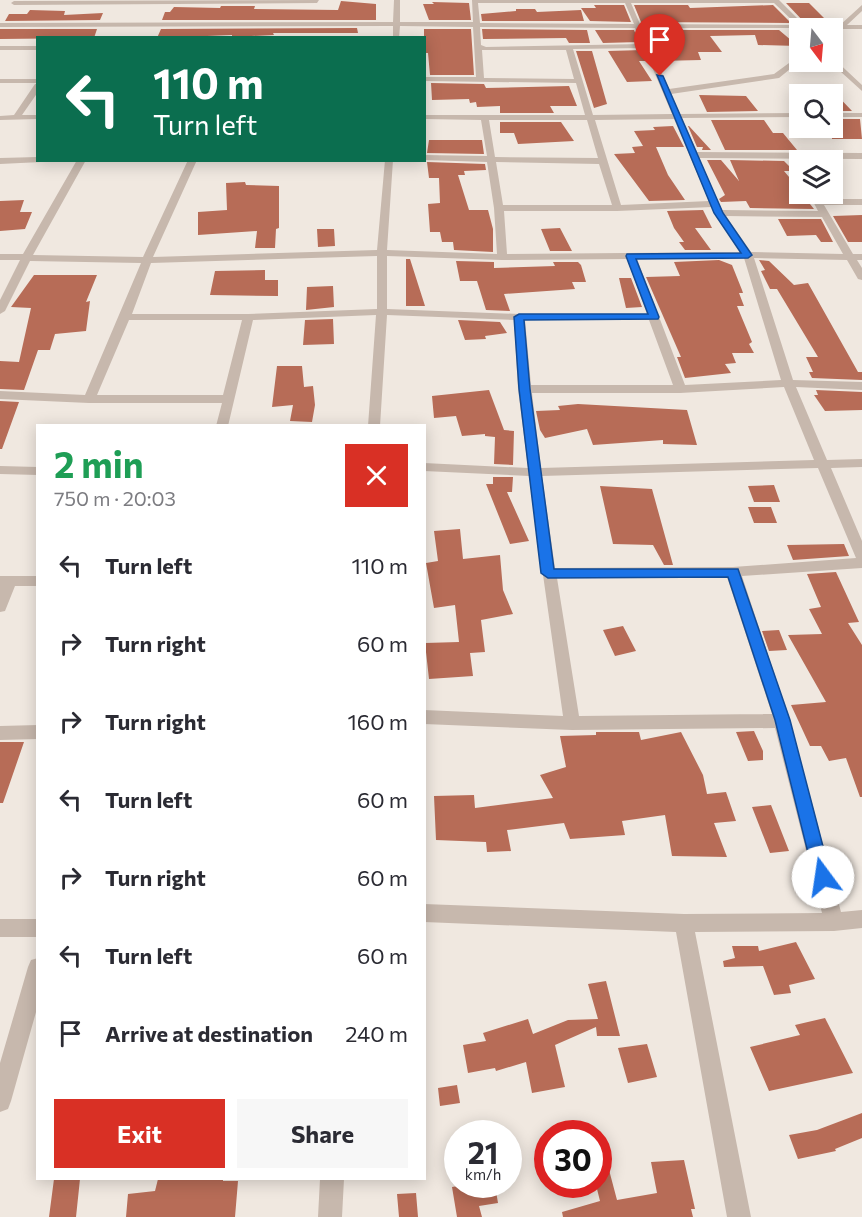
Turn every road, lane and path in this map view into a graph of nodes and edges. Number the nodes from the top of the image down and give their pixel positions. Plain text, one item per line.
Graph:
1 (397, 0) edge
2 (703, 0) edge
3 (776, 0) edge
4 (99, 1) edge
5 (169, 1) edge
6 (243, 1) edge
7 (317, 1) edge
8 (475, 1) edge
9 (627, 1) edge
10 (16, 2) edge
11 (862, 7) edge
12 (165, 10) dead end
13 (7, 11) dead end
14 (793, 18) edge
15 (397, 24) junction
16 (0, 25) edge
17 (475, 25) junction
18 (639, 25) junction
19 (843, 26) edge
20 (789, 27) edge
21 (843, 27) edge
22 (862, 27) edge
23 (312, 28) junction
24 (396, 36) edge
25 (646, 46) junction
26 (479, 47) junction
27 (0, 48) edge
28 (36, 48) edge
29 (569, 48) junction
30 (789, 66) edge
31 (843, 70) edge
32 (426, 79) edge
33 (480, 79) junction
34 (0, 81) edge
35 (36, 81) edge
36 (579, 81) junction
37 (36, 89) edge
38 (862, 89) edge
39 (666, 92) junction
40 (676, 115) junction
41 (789, 115) edge
42 (843, 115) edge
43 (862, 116) edge
44 (17, 117) junction
45 (36, 117) edge
46 (426, 117) edge
47 (0, 118) edge
48 (485, 118) junction
49 (590, 118) junction
50 (694, 155) junction
51 (789, 155) edge
52 (843, 156) edge
53 (862, 156) edge
54 (426, 158) edge
55 (36, 160) edge
56 (492, 160) junction
57 (0, 161) edge
58 (603, 161) junction
59 (81, 162) edge
60 (192, 162) edge
61 (389, 162) edge
62 (843, 200) edge
63 (862, 202) edge
64 (819, 204) edge
65 (499, 208) junction
66 (617, 208) junction
67 (717, 209) junction
68 (825, 214) junction
69 (382, 254) junction
70 (748, 255) junction
71 (27, 256) junction
72 (631, 256) junction
73 (0, 257) edge
74 (502, 257) junction
75 (862, 257) edge
76 (849, 258) junction
77 (147, 260) junction
78 (862, 277) edge
79 (0, 311) edge
80 (382, 312) junction
81 (125, 317) junction
82 (248, 317) junction
83 (519, 317) junction
84 (654, 317) junction
85 (788, 384) junction
86 (862, 386) edge
87 (524, 389) junction
88 (680, 389) junction
89 (0, 395) edge
90 (89, 399) junction
91 (230, 399) junction
92 (223, 424) edge
93 (374, 424) edge
94 (822, 463) junction
95 (862, 463) edge
96 (426, 467) edge
97 (0, 470) edge
98 (36, 471) edge
99 (534, 471) junction
100 (862, 557) edge
101 (862, 563) edge
102 (733, 572) junction
103 (548, 573) junction
104 (5, 581) edge
105 (36, 581) edge
106 (0, 607) edge
107 (426, 717) edge
108 (782, 720) junction
109 (572, 723) junction
110 (36, 732) edge
111 (0, 733) edge
112 (426, 913) edge
113 (862, 919) edge
114 (834, 922) junction
115 (684, 923) junction
116 (0, 928) edge
117 (36, 928) edge
118 (36, 974) edge
119 (0, 1101) edge
120 (332, 1180) edge
121 (330, 1217) edge
122 (739, 1217) edge

1 - 15 street
2 - 3 street
2 - 9 street
3 - 14 street
4 - 5 street
4 - 10 street
5 - 6 street
5 - 12 street
6 - 7 street
7 - 23 street
8 - 9 street
8 - 17 street
9 - 18 street
10 - 13 street
11 - 19 street
15 - 17 street
15 - 23 street
15 - 24 street
16 - 23 street
17 - 18 street
17 - 26 street
18 - 20 street
18 - 25 street
21 - 22 street
25 - 29 street
25 - 39 street
26 - 29 street
26 - 33 street
27 - 28 street
29 - 36 street
30 - 39 street
31 - 38 street
32 - 33 street
33 - 36 street
34 - 35 street
36 - 49 street
37 - 44 street
39 - 40 street
40 - 41 street
40 - 49 street
40 - 50 street
42 - 43 street
44 - 45 street
44 - 47 street
46 - 48 street
48 - 49 street
48 - 56 street
49 - 58 street
50 - 51 street
50 - 67 street
52 - 53 street
54 - 56 street
55 - 57 street
56 - 58 street
56 - 65 street
58 - 66 street
59 - 71 street
60 - 77 street
61 - 69 street
62 - 63 street
64 - 68 street
65 - 66 street
65 - 74 street
66 - 67 street
67 - 68 street
67 - 70 street
68 - 76 street
69 - 74 street
69 - 77 street
69 - 80 street
70 - 72 street
70 - 76 street
70 - 85 street
71 - 73 street
71 - 77 street
71 - 79 street
72 - 74 street
72 - 84 street
75 - 76 street
76 - 78 street
77 - 81 street
80 - 82 street
80 - 83 street
80 - 93 street
81 - 82 street
81 - 90 street
82 - 91 street
83 - 84 street
83 - 87 street
84 - 88 street
85 - 86 street
85 - 88 street
85 - 94 street
87 - 88 street
87 - 99 street
89 - 90 street
90 - 91 street
91 - 92 street
94 - 95 street
94 - 99 street
94 - 100 street
96 - 99 street
97 - 98 street
99 - 103 street
101 - 102 street
102 - 103 street
102 - 108 street
103 - 109 street
104 - 105 street
104 - 106 street
107 - 109 street
108 - 109 street
108 - 114 street
110 - 111 street
112 - 115 street
113 - 114 street
114 - 115 street
115 - 122 street
116 - 117 street
118 - 119 street
120 - 121 street

